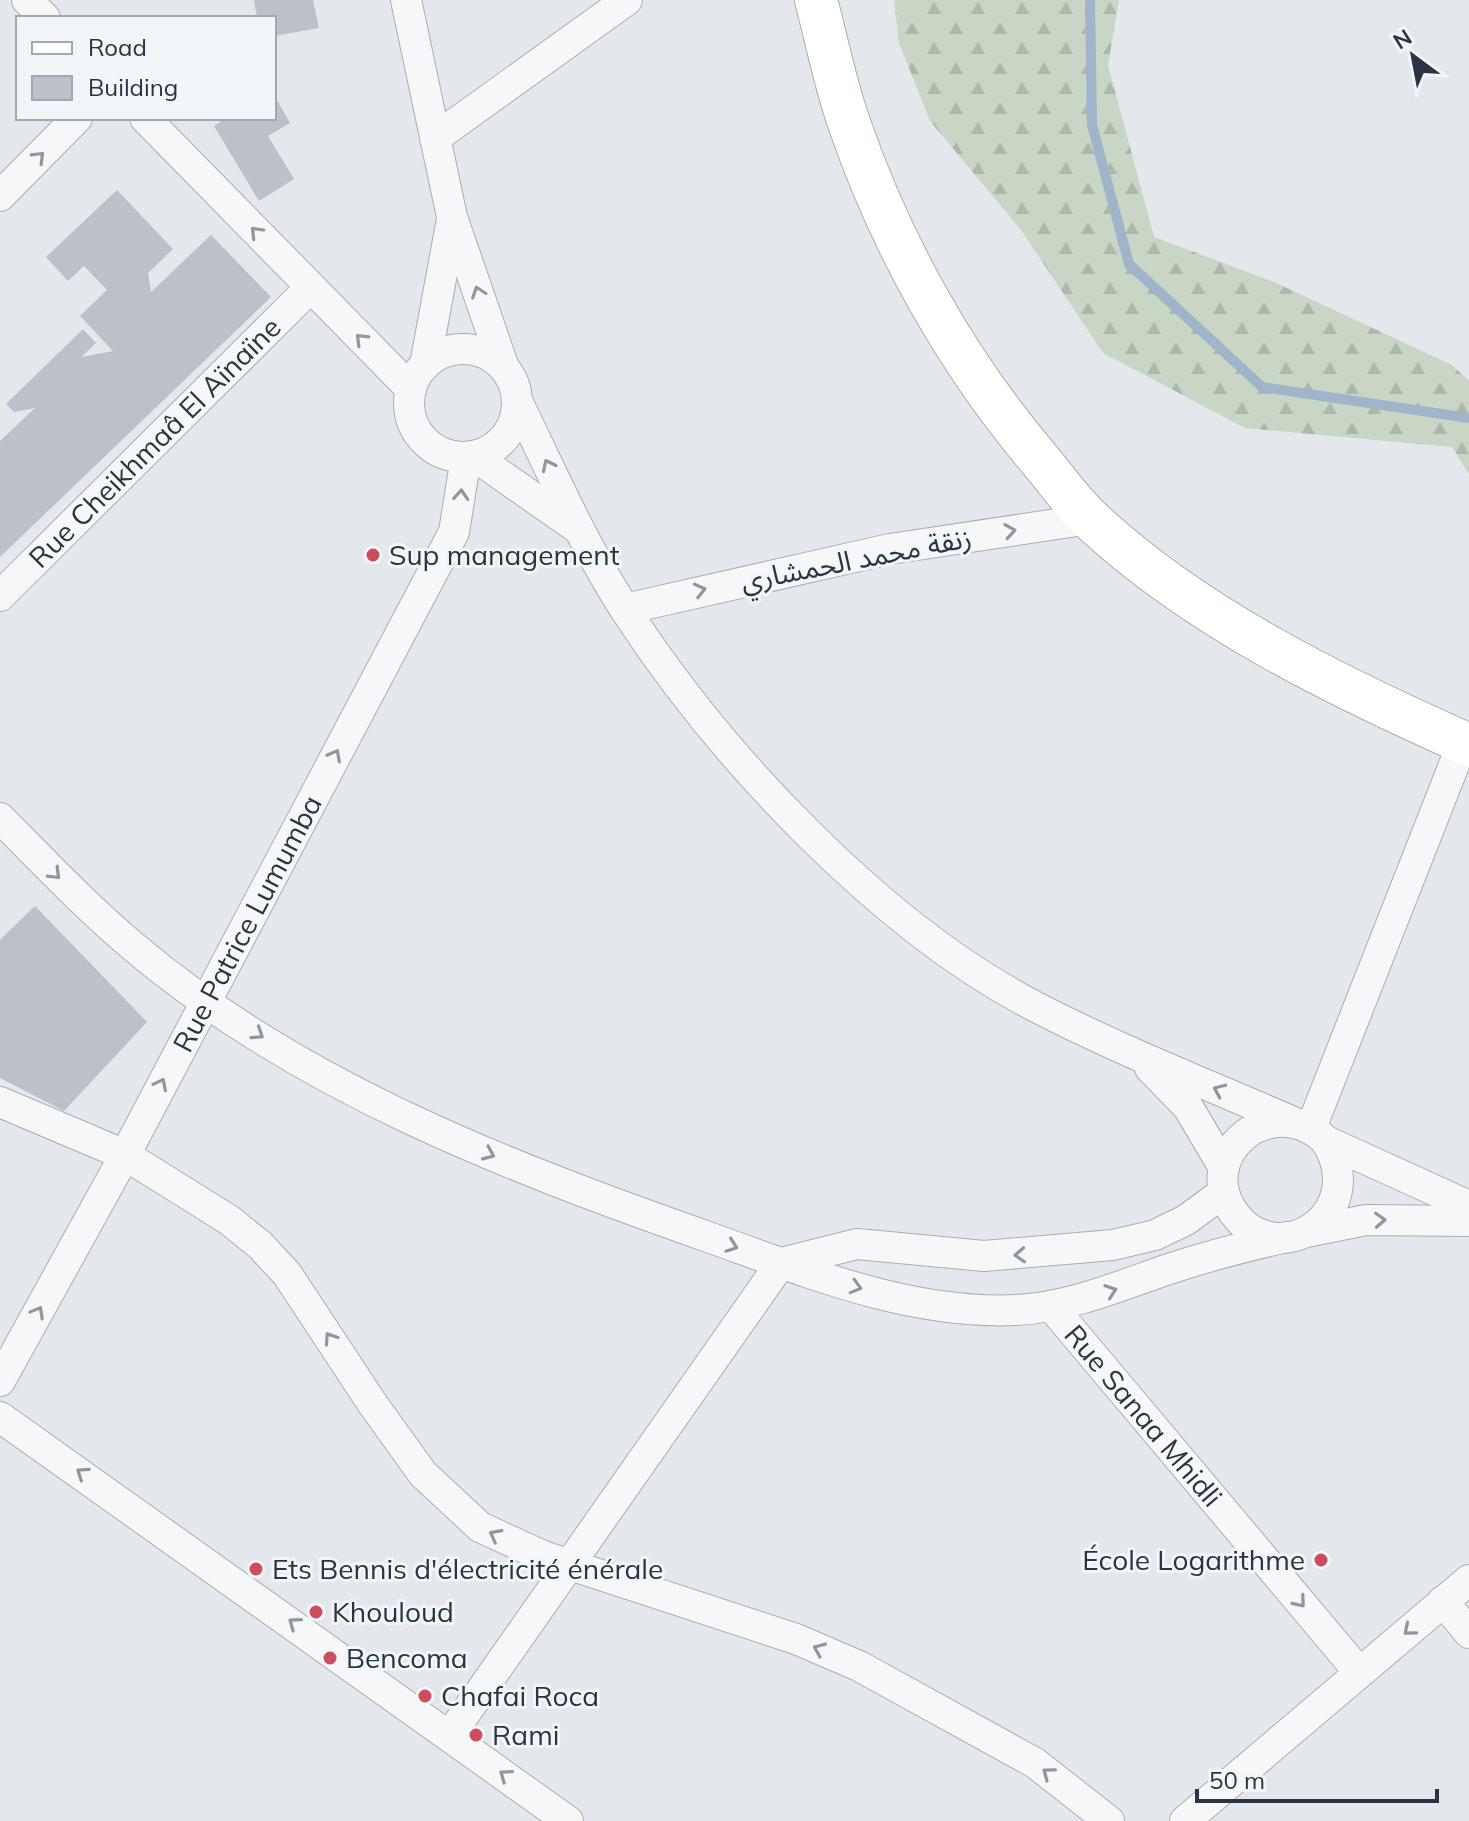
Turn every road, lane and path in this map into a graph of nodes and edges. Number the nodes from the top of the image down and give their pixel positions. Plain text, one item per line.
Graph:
1 (27, 0) edge
2 (406, 0) edge
3 (627, 0) edge
4 (816, 0) edge
5 (43, 16) edge
6 (75, 120) edge
7 (147, 120) edge
8 (435, 138) junction
9 (0, 196) edge
10 (452, 217) junction
11 (310, 288) junction
12 (503, 365) junction
13 (418, 377) junction
14 (517, 401) junction
15 (470, 456) junction
16 (1090, 519) junction
17 (580, 530) junction
18 (0, 596) edge
19 (625, 609) junction
20 (1466, 744) edge
21 (0, 818) edge
22 (204, 1000) junction
23 (1127, 1049) junction
24 (0, 1102) edge
25 (1309, 1130) junction
26 (125, 1155) junction
27 (1224, 1180) junction
28 (1469, 1206) edge
29 (1469, 1221) edge
30 (1295, 1235) junction
31 (781, 1263) junction
32 (1052, 1307) junction
33 (0, 1381) edge
34 (0, 1417) edge
35 (570, 1564) junction
36 (1469, 1580) edge
37 (1443, 1601) junction
38 (1469, 1633) edge
39 (1359, 1672) junction
40 (450, 1735) junction
41 (568, 1821) edge
42 (1109, 1821) edge
43 (1185, 1821) edge

1 - 5 street
2 - 8 street
3 - 8 street
4 - 16 street
9 -> 6 street
11 -> 7 street
8 - 10 street
12 -> 10 street
10 - 13 street
13 -> 11 street
11 - 18 street, Rue Cheikhmaâ El Aïnaïne
12 - 13 street
12 - 14 street
13 - 15 street
14 - 15 street
17 -> 14 street
15 - 17 street
22 -> 15 street, Rue Patrice Lumumba
19 -> 16 street, زنقة محمد الحمشاري
16 - 20 street
17 - 19 street
19 - 23 street
20 - 25 street
21 -> 22 street
26 -> 22 street, Rue Patrice Lumumba
22 -> 31 street
25 -> 23 street
23 - 27 street
24 - 26 street
25 - 27 street
25 - 28 street
25 - 30 street
33 -> 26 street, Rue Patrice Lumumba
35 -> 26 street
27 - 30 street
27 -> 31 street
30 -> 29 street
32 -> 30 street
31 -> 32 street
31 - 35 street
32 -> 39 street, Rue Sanaa Mhidli
40 -> 34 street
35 - 40 street
42 -> 35 street
36 - 37 street
37 - 38 street
37 -> 39 street
39 - 43 street
41 -> 40 street

